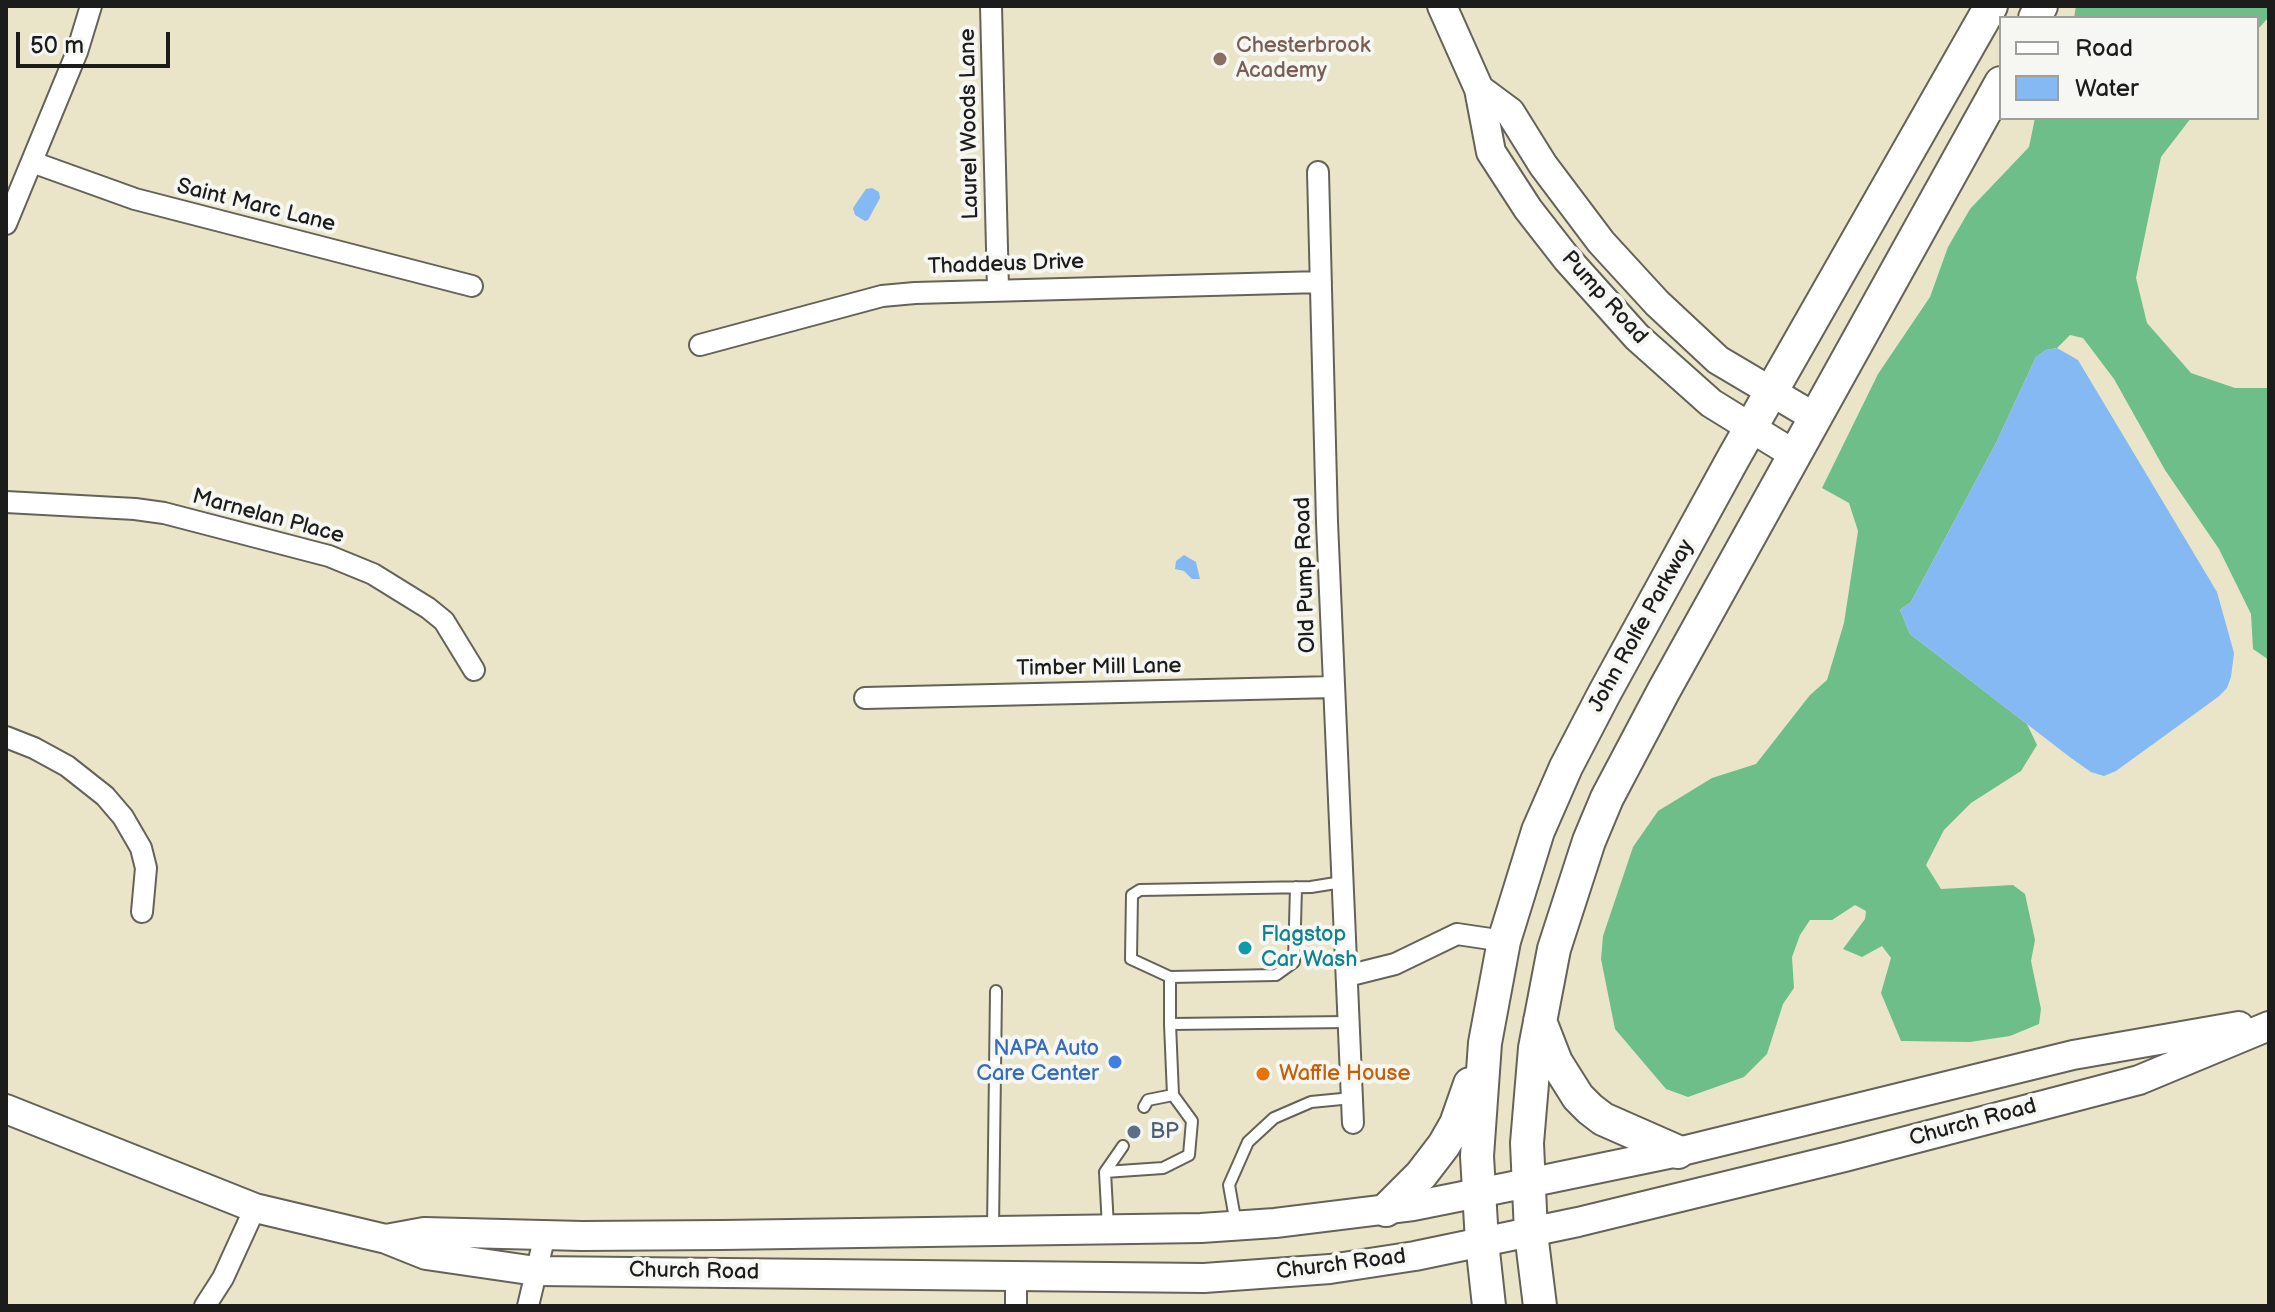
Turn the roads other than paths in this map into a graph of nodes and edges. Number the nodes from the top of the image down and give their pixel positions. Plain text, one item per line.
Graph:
1 (91, 6) edge
2 (991, 6) edge
3 (1442, 6) edge
4 (1991, 6) edge
5 (1999, 87) edge
6 (1479, 89) junction
7 (32, 162) junction
8 (1318, 172) dead end
9 (6, 224) edge
10 (1321, 282) junction
11 (472, 286) dead end
12 (998, 289) junction
13 (700, 345) dead end
14 (1772, 391) junction
15 (1816, 418) junction
16 (1751, 428) junction
17 (1795, 455) junction
18 (6, 502) edge
19 (474, 670) dead end
20 (1334, 687) junction
21 (865, 698) dead end
22 (6, 737) edge
23 (1342, 882) junction
24 (1296, 887) junction
25 (142, 912) dead end
26 (1504, 941) junction
27 (1347, 976) junction
28 (1170, 977) junction
29 (996, 991) dead end
30 (1539, 1019) junction
31 (1349, 1022) junction
32 (2269, 1023) edge
33 (1170, 1024) junction
34 (1485, 1043) junction
35 (1173, 1095) junction
36 (1352, 1098) junction
37 (1144, 1107) dead end
38 (6, 1109) edge
39 (1353, 1123) dead end
40 (1123, 1146) dead end
41 (1678, 1152) junction
42 (1105, 1172) junction
43 (1528, 1183) junction
44 (1478, 1193) junction
45 (255, 1208) junction
46 (1386, 1210) junction
47 (1237, 1226) junction
48 (1108, 1230) junction
49 (993, 1232) junction
50 (1531, 1233) junction
51 (545, 1235) junction
52 (386, 1239) junction
53 (1482, 1242) junction
54 (536, 1271) junction
55 (1016, 1276) junction
56 (205, 1306) edge
57 (528, 1306) edge
58 (1016, 1306) edge
59 (1489, 1306) edge
60 (1540, 1306) edge

1 - 7 street
2 - 12 street, Laurel Woods Lane
3 - 6 main road, Pump Road
4 - 14 main road, John Rolfe Parkway
5 - 15 main road
6 - 14 main road, Pump Road
6 - 16 main road, Pump Road
7 - 9 street
7 - 11 street, Saint Marc Lane
8 - 10 street, Old Pump Road
10 - 12 street, Thaddeus Drive
10 - 20 street, Old Pump Road
12 - 13 street, Thaddeus Drive
14 - 15 main road, Pump Road
14 - 16 main road, John Rolfe Parkway
15 - 17 main road
16 - 17 main road, Pump Road
16 - 26 main road, John Rolfe Parkway
17 - 30 main road
18 - 19 street, Marnelan Place
20 - 21 street, Timber Mill Lane
20 - 23 street, Old Pump Road
22 - 25 street
23 - 24 lane
23 - 27 street, Old Pump Road
24 - 28 lane
24 - 28 lane
26 - 27 street
26 - 34 main road, John Rolfe Parkway
27 - 31 street, Old Pump Road
28 - 33 lane
29 - 49 lane
30 - 41 main road
30 - 43 main road
31 - 33 lane
31 - 36 street, Old Pump Road
32 - 41 main road, Church Road
32 - 50 main road, Church Road
33 - 35 lane
34 - 44 main road, John Rolfe Parkway
34 - 46 main road
35 - 37 lane
35 - 42 lane
36 - 39 street, Old Pump Road
36 - 47 lane
38 - 45 main road, Church Road
40 - 42 lane
41 - 43 main road, Church Road
42 - 48 lane
43 - 44 main road, Church Road
43 - 50 main road
44 - 46 main road, Church Road
44 - 53 main road, John Rolfe Parkway
45 - 52 main road, Church Road
45 - 56 street
46 - 47 main road, Church Road
47 - 48 main road, Church Road
48 - 49 main road, Church Road
49 - 51 main road, Church Road
50 - 53 main road, Church Road
50 - 60 main road
51 - 52 main road, Church Road
51 - 54 street
52 - 54 main road, Church Road
53 - 55 main road, Church Road
53 - 59 main road, John Rolfe Parkway
54 - 55 main road, Church Road
54 - 57 street
55 - 58 street

